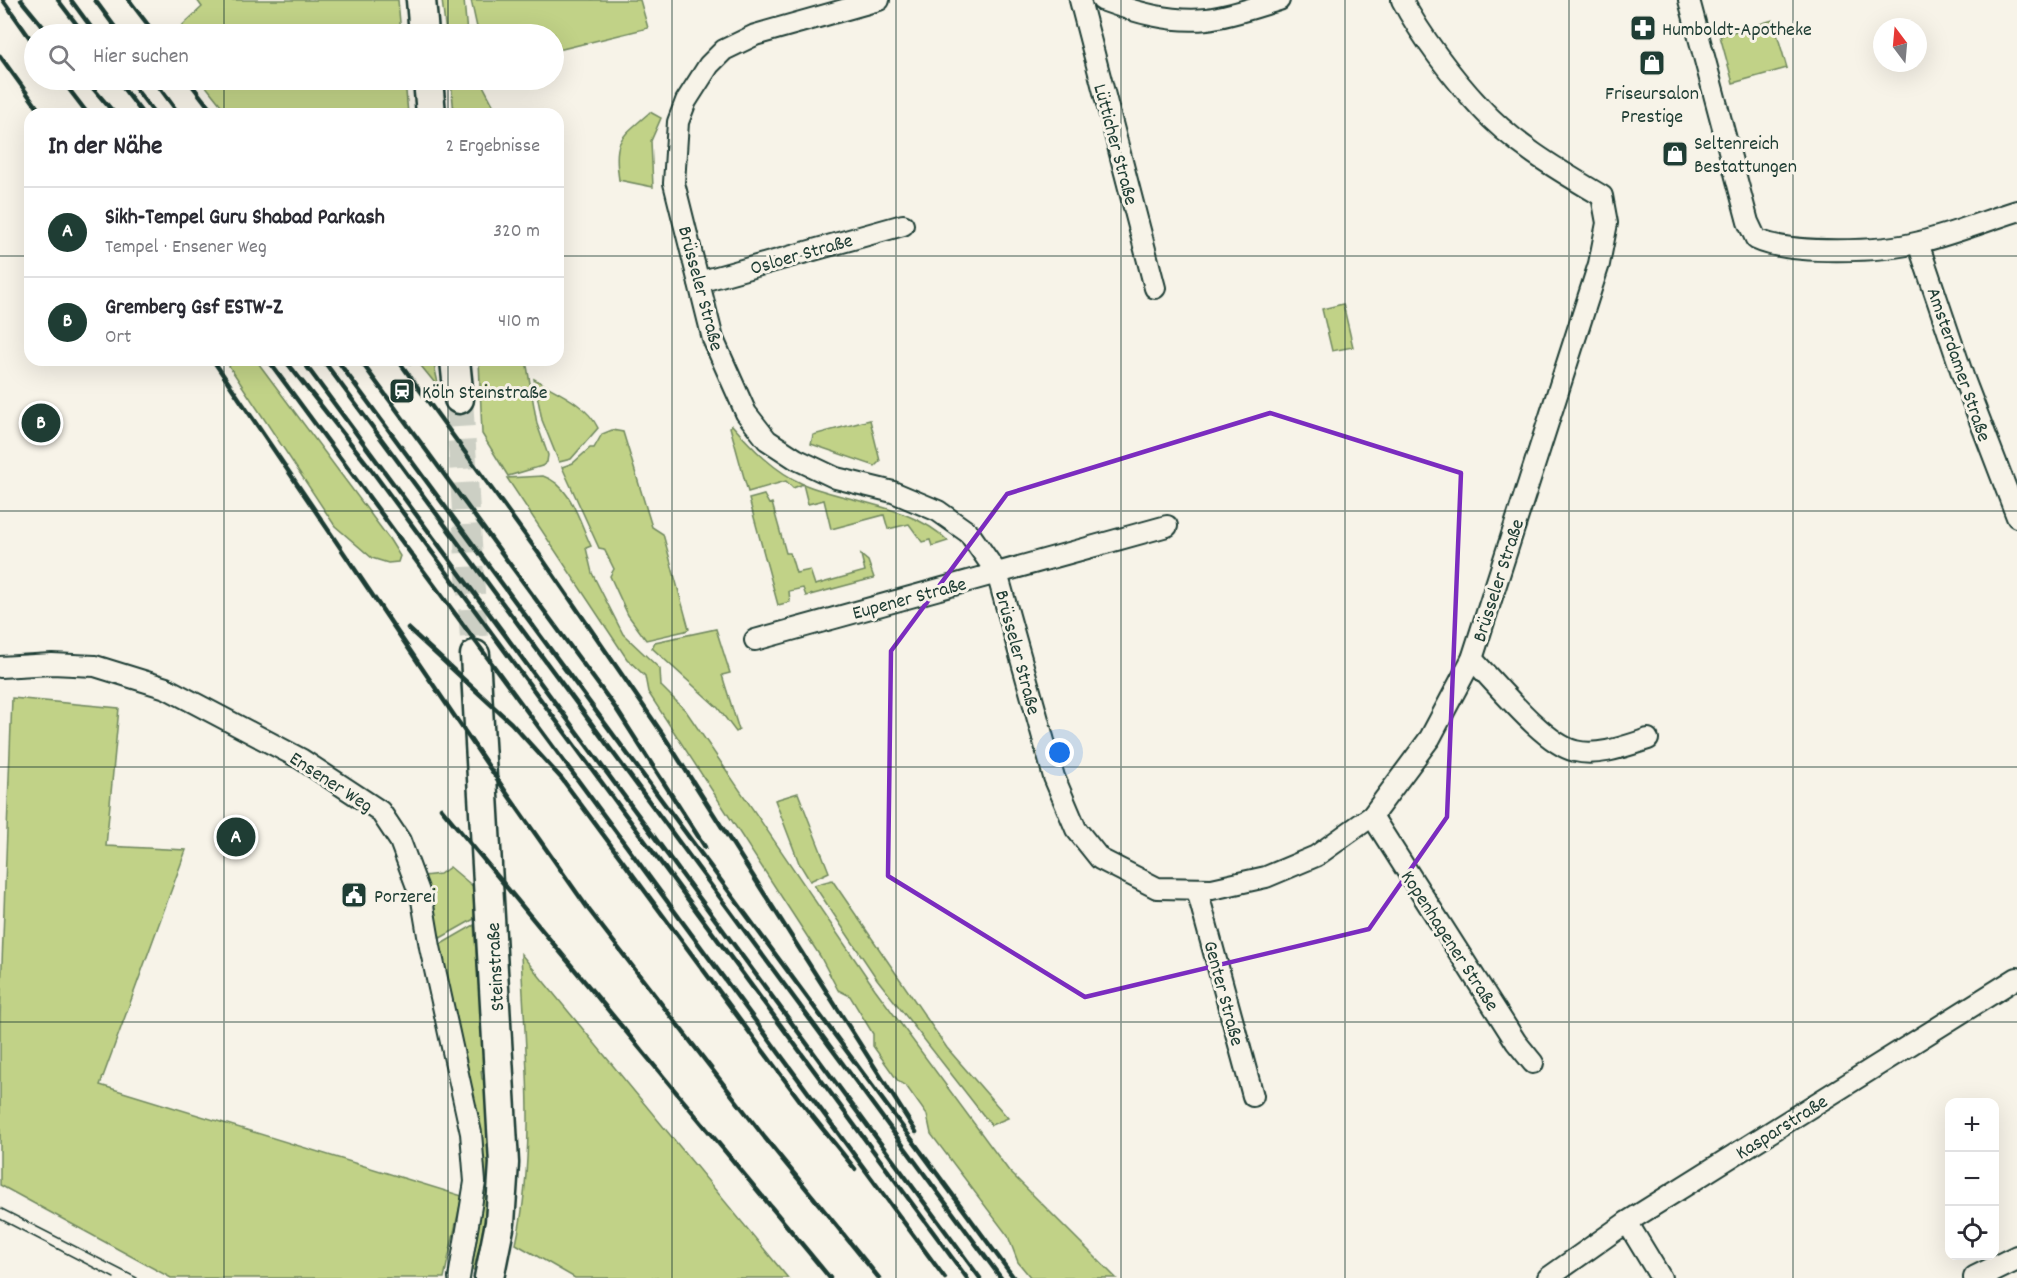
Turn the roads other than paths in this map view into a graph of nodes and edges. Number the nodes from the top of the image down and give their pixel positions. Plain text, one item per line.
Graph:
1 (421, 0) edge
2 (879, 0) edge
3 (1080, 0) edge
4 (1102, 0) edge
5 (1279, 0) edge
6 (1402, 0) edge
7 (1689, 0) edge
8 (423, 24) edge
9 (429, 90) edge
10 (430, 108) edge
11 (2017, 211) edge
12 (903, 225) dead end
13 (1918, 243) junction
14 (699, 282) junction
15 (1155, 288) dead end
16 (456, 366) edge
17 (459, 399) tunnel mouth
18 (2017, 518) edge
19 (1167, 526) dead end
20 (997, 573) junction
21 (755, 640) dead end
22 (475, 656) tunnel mouth
23 (1472, 659) junction
24 (0, 667) edge
25 (1648, 739) dead end
26 (1372, 816) junction
27 (1197, 890) junction
28 (2017, 978) edge
29 (1533, 1063) dead end
30 (1253, 1096) dead end
31 (1627, 1222) junction
32 (2017, 1258) edge
33 (459, 1278) edge
34 (489, 1278) edge
35 (1548, 1278) edge
36 (1661, 1278) edge
37 (1976, 1278) edge

1 - 8 main road
2 - 14 street, Brüsseler Straße
3 - 15 street, Lütticher Straße
4 - 5 street
6 - 23 street, Brüsseler Straße
7 - 13 street
9 - 10 main road
11 - 13 street
12 - 14 street, Osloer Straße
13 - 18 street, Amsterdamer Straße
14 - 20 street, Brüsseler Straße
16 - 17 main road
19 - 20 street, Eupener Straße
20 - 21 street, Eupener Straße
20 - 27 street, Brüsseler Straße
22 - 34 main road, Steinstraße
23 - 25 street
23 - 26 street, Brüsseler Straße
24 - 33 street, Ensener Weg
26 - 27 street, Brüsseler Straße
26 - 29 street, Kopenhagener Straße
27 - 30 street, Genter Straße
28 - 31 street, Kasparstraße
31 - 35 street, Kasparstraße
31 - 36 street
32 - 37 street

